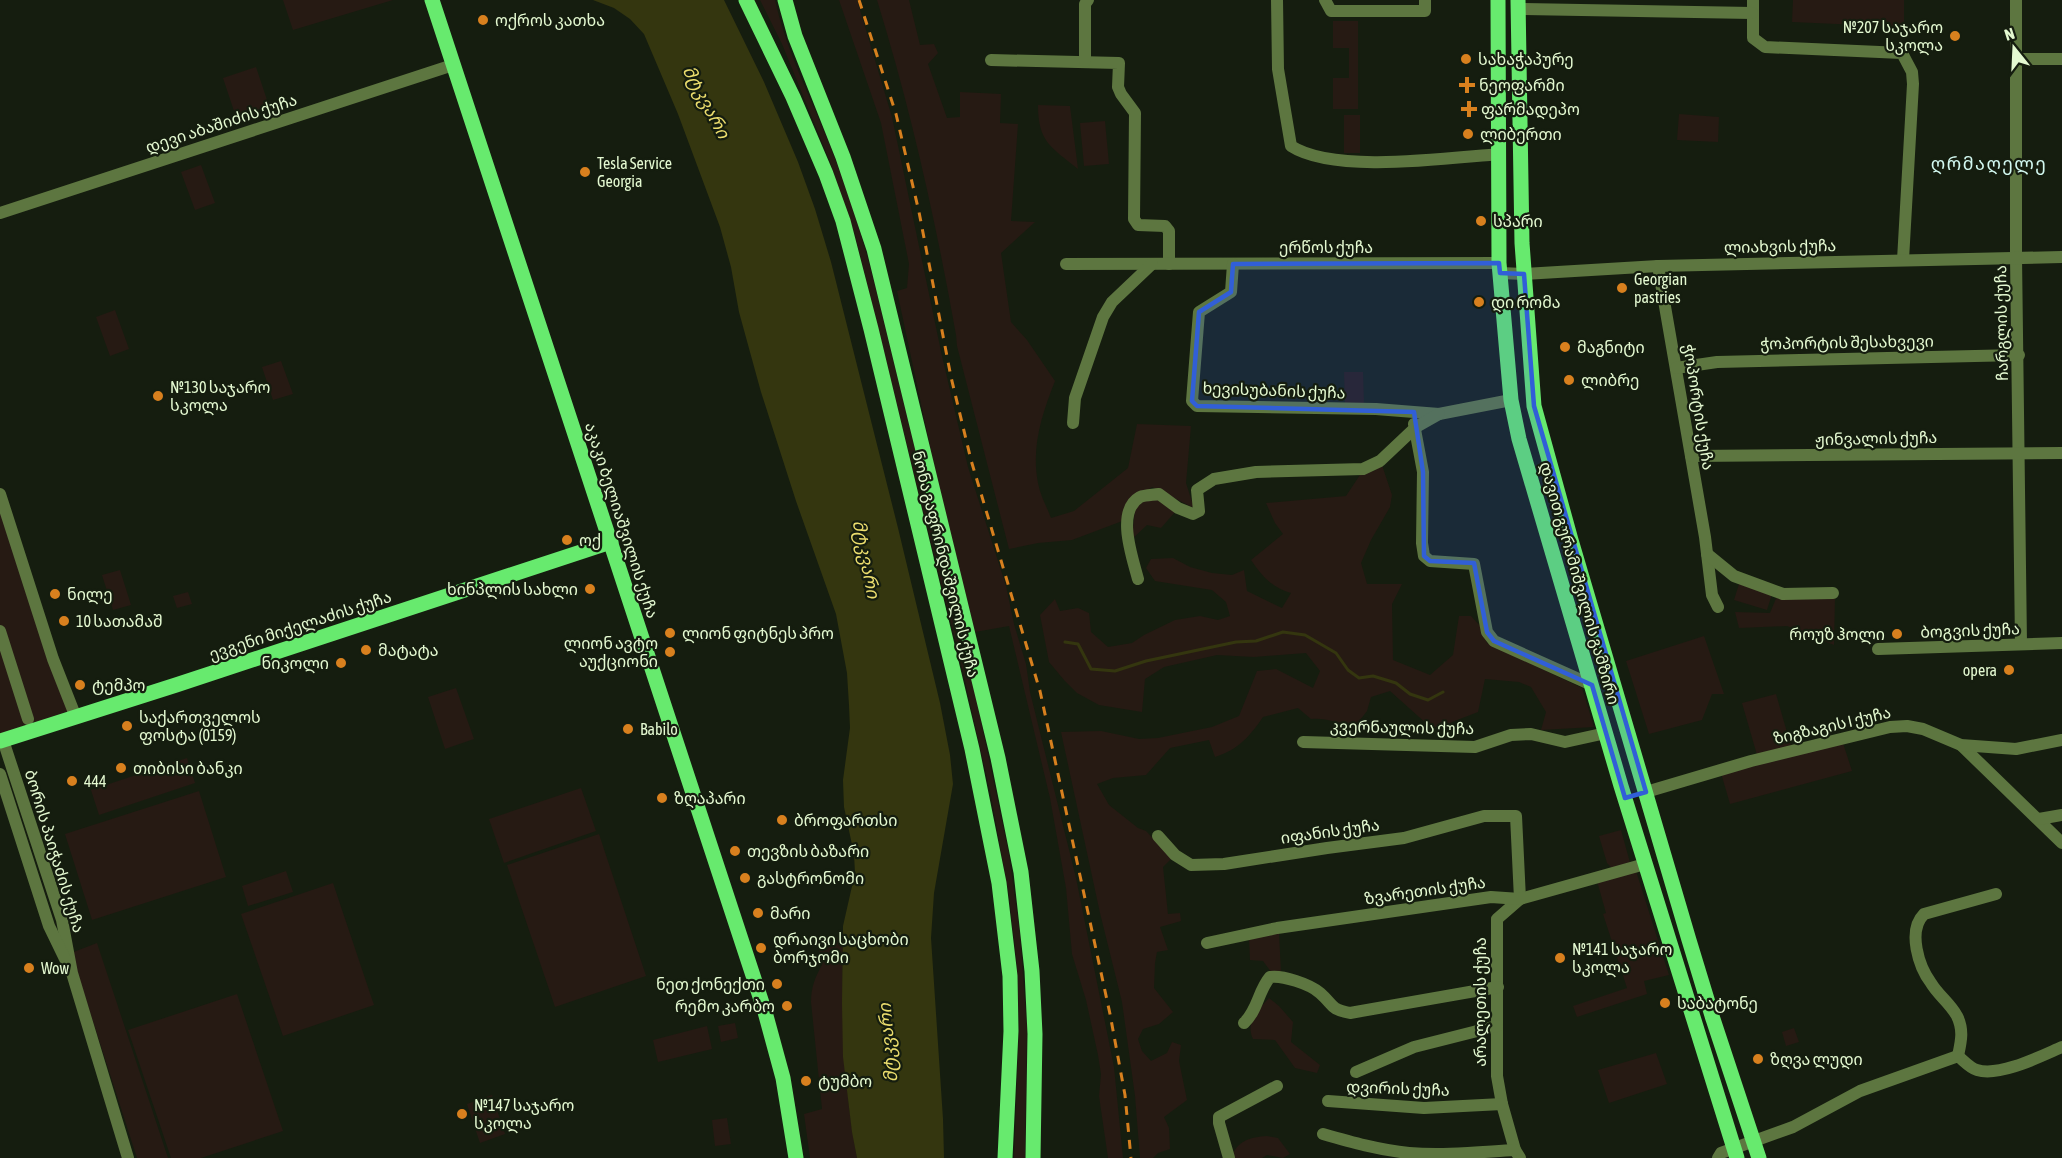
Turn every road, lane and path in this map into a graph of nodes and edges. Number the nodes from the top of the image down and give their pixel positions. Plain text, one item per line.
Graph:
1 (432, 0) edge
2 (746, 0) edge
3 (785, 0) edge
4 (1088, 0) edge
5 (1276, 0) edge
6 (1325, 0) edge
7 (1425, 0) edge
8 (1498, 0) edge
9 (2016, 0) edge
10 (1518, 4) edge
11 (1753, 6) edge
12 (2017, 59) junction
13 (2062, 59) edge
14 (991, 60) dead end
15 (1085, 61) junction
16 (453, 65) junction
17 (1500, 154) junction
18 (0, 213) edge
19 (2016, 257) junction
20 (2062, 257) edge
21 (1904, 260) junction
22 (1065, 264) dead end
23 (1152, 264) junction
24 (1170, 264) junction
25 (1233, 264) junction
26 (1658, 266) junction
27 (1499, 268) junction
28 (1524, 274) junction
29 (2019, 355) junction
30 (1676, 368) junction
31 (1511, 400) junction
32 (1408, 411) junction
33 (1439, 414) junction
34 (1073, 423) dead end
35 (1416, 427) junction
36 (2020, 453) junction
37 (2062, 453) edge
38 (1691, 456) junction
39 (0, 494) edge
40 (611, 542) junction
41 (1707, 554) junction
42 (1138, 579) dead end
43 (1833, 593) dead end
44 (1718, 607) dead end
45 (0, 631) edge
46 (2062, 644) edge
47 (2021, 645) junction
48 (1878, 649) dead end
49 (1592, 685) junction
50 (75, 715) junction
51 (28, 719) dead end
52 (1606, 733) junction
53 (1, 740) edge
54 (2062, 740) edge
55 (1303, 742) dead end
56 (1961, 745) junction
57 (0, 774) edge
58 (1646, 792) junction
59 (1624, 798) junction
60 (2062, 815) edge
61 (2039, 819) junction
62 (1158, 836) dead end
63 (2062, 843) edge
64 (1645, 864) junction
65 (36, 886) junction
66 (51, 886) junction
67 (1996, 894) dead end
68 (1520, 898) junction
69 (53, 935) junction
70 (66, 938) junction
71 (1207, 944) dead end
72 (72, 973) junction
73 (1498, 987) junction
74 (1244, 1023) dead end
75 (1497, 1026) junction
76 (2062, 1047) edge
77 (1958, 1056) junction
78 (1356, 1072) dead end
79 (1277, 1086) dead end
80 (1328, 1101) dead end
81 (1502, 1104) junction
82 (1323, 1134) dead end
83 (1753, 1142) junction
84 (1518, 1154) edge
85 (1735, 1154) edge
86 (128, 1158) edge
87 (796, 1158) edge
88 (1005, 1158) edge
89 (1033, 1158) edge
90 (1229, 1158) edge
91 (1718, 1158) edge
92 (1759, 1158) edge

1 - 16 main road, აკაკი ბელიაშვილის ქუჩა
2 - 88 main road, ნონა გაფრინდაშვილის ქუჩა
3 - 89 main road, ნონა გაფრინდაშვილის ქუჩა
4 - 15 street
5 - 17 street
6 - 7 street
8 - 17 main road, დავით გურამიშვილის გამზირი
9 - 12 street, ჩარგლის ქუჩა
10 - 11 street
10 - 28 main road, დავით გურამიშვილის გამზირი
11 - 21 street
12 - 13 street
12 - 19 street, ჩარგლის ქუჩა
14 - 15 street
15 - 24 street
16 - 18 street, დევი აბაშიძის ქუჩა
16 - 40 main road, აკაკი ბელიაშვილის ქუჩა
17 - 27 main road, დავით გურამიშვილის გამზირი
19 - 20 street, ლიახვის ქუჩა
19 - 21 street, ლიახვის ქუჩა
19 - 29 street, ჩარგლის ქუჩა
21 - 26 street, ლიახვის ქუჩა
22 - 23 street, ერწოს ქუჩა
23 - 24 street, ერწოს ქუჩა
23 - 34 street
24 - 25 street, ერწოს ქუჩა
25 - 27 street, ერწოს ქუჩა
25 - 32 street, ხევისუბანის ქუჩა
26 - 28 street, ლიახვის ქუჩა
26 - 30 street, ჭოპორტის ქუჩა
27 - 28 street, ლიახვის ქუჩა
27 - 31 main road, დავით გურამიშვილის გამზირი
28 - 58 main road, დავით გურამიშვილის გამზირი
29 - 30 street, ჭოპორტის შესახვევი
29 - 36 street, ჩარგლის ქუჩა
30 - 38 street, ჭოპორტის ქუჩა
31 - 33 street, ხევისუბანის ქუჩა
31 - 49 main road, დავით გურამიშვილის გამზირი
32 - 33 street, ხევისუბანის ქუჩა
32 - 35 street
33 - 35 street, ხევისუბანის ქუჩა
35 - 42 street, ხევისუბანის ქუჩა
35 - 49 street
36 - 37 street, ჟინვალის ქუჩა
36 - 38 street, ჟინვალის ქუჩა
36 - 47 street, ჩარგლის ქუჩა
38 - 41 street, ჭოპორტის ქუჩა
39 - 50 street
40 - 50 main road, ევგენი მიქელაძის ქუჩა
40 - 87 main road, აკაკი ბელიაშვილის ქუჩა
41 - 43 street
41 - 44 street, ჭოპორტის ქუჩა
45 - 51 street
46 - 47 street, ბოგვის ქუჩა
47 - 48 street, ბოგვის ქუჩა
49 - 52 main road, დავით გურამიშვილის გამზირი
50 - 53 main road, ევგენი მიქელაძის ქუჩა
52 - 55 street, კვერნაულის ქუჩა
52 - 59 main road, დავით გურამიშვილის გამზირი
53 - 66 street, ბორის პაიჭაძის ქუჩა
54 - 56 street, ზიგზაგის I ქუჩა
56 - 58 street, ზიგზაგის I ქუჩა
56 - 61 street
57 - 65 street, ბორის პაიჭაძის ქუჩა
58 - 59 main road
58 - 83 main road, დავით გურამიშვილის გამზირი
59 - 64 main road, დავით გურამიშვილის გამზირი
60 - 61 street
61 - 63 street
62 - 68 street, იფანის ქუჩა
64 - 68 street, ზვარეთის ქუჩა
64 - 85 main road, დავით გურამიშვილის გამზირი
65 - 66 street
65 - 69 street, ბორის პაიჭაძის ქუჩა
66 - 70 street, ბორის პაიჭაძის ქუჩა
67 - 77 street
68 - 71 street, ზვარეთის ქუჩა
68 - 73 street, არალეთის ქუჩა
69 - 70 street
69 - 72 street, ბორის პაიჭაძის ქუჩა
70 - 72 street, ბორის პაიჭაძის ქუჩა
72 - 86 street, ბორის პაიჭაძის ქუჩა
73 - 74 street
73 - 75 street, არალეთის ქუჩა
75 - 78 street
75 - 81 street, არალეთის ქუჩა
76 - 77 street
77 - 83 street
79 - 90 street
80 - 81 street, დვირის ქუჩა
81 - 84 street, არალეთის ქუჩა
82 - 84 street
83 - 85 street
83 - 92 main road, დავით გურამიშვილის გამზირი
85 - 91 street

